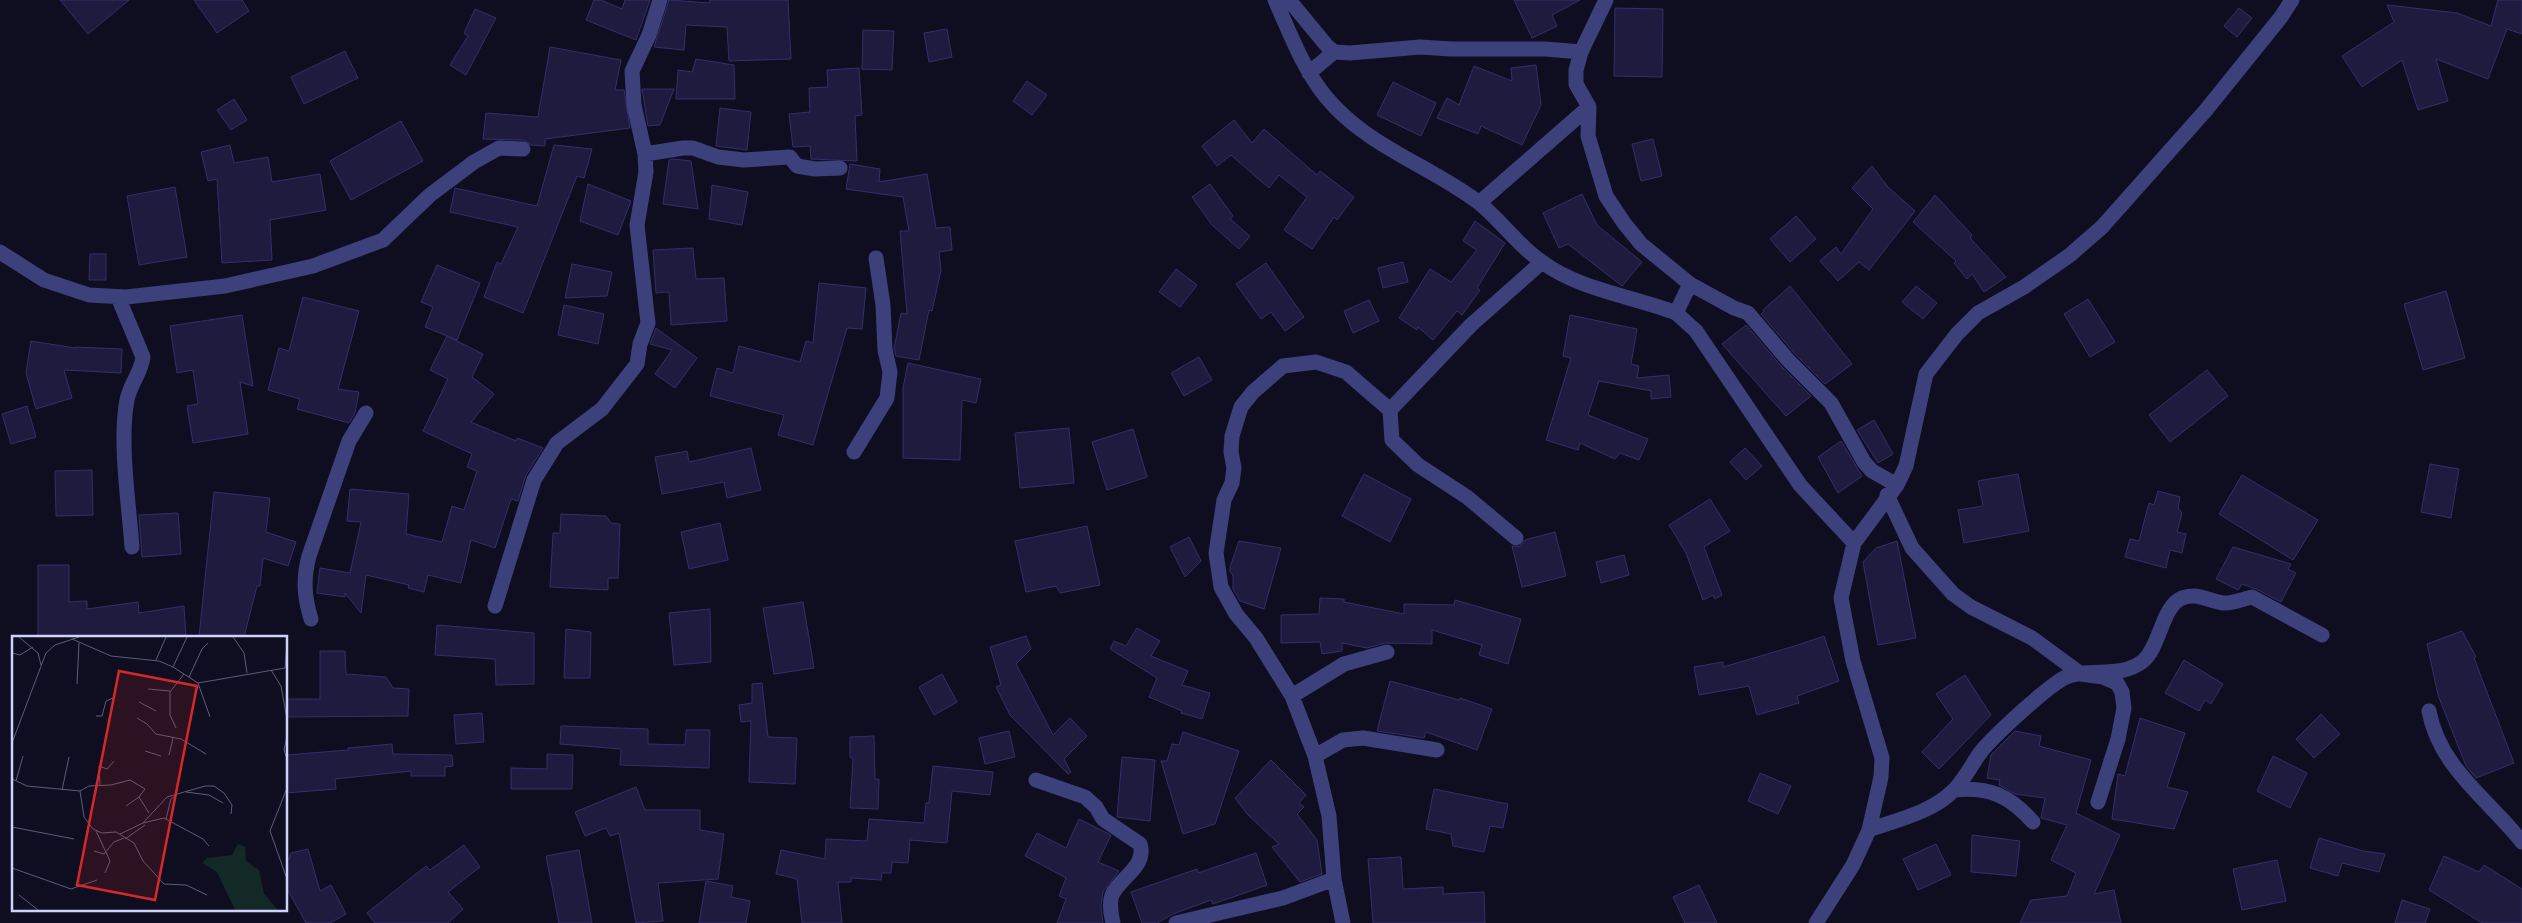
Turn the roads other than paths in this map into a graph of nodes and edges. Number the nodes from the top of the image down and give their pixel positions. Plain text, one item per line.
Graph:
1 (660, 0) edge
2 (1275, 0) edge
3 (1289, 0) edge
4 (1606, 0) edge
5 (2292, 0) edge
6 (1334, 52) junction
7 (1581, 52) junction
8 (1309, 73) junction
9 (1589, 107) junction
10 (523, 149) dead end
11 (645, 154) junction
12 (840, 168) dead end
13 (1479, 203) junction
14 (0, 252) edge
15 (876, 258) dead end
16 (1542, 262) junction
17 (1690, 284) junction
18 (118, 297) junction
19 (1676, 313) junction
20 (1390, 410) junction
21 (366, 413) dead end
22 (854, 452) dead end
23 (1892, 490) junction
24 (1516, 538) dead end
25 (1854, 543) junction
26 (132, 548) dead end
27 (495, 606) dead end
28 (311, 619) dead end
29 (2322, 636) dead end
30 (1387, 652) dead end
31 (2081, 674) junction
32 (1292, 696) junction
33 (2429, 711) dead end
34 (1437, 750) dead end
35 (1315, 756) junction
36 (1036, 780) dead end
37 (1954, 790) junction
38 (2098, 802) dead end
39 (2033, 822) dead end
40 (1869, 830) junction
41 (2522, 842) edge
42 (1334, 879) junction
43 (1113, 923) edge
44 (1176, 923) edge
45 (1343, 923) edge
46 (1816, 923) edge

1 - 11 street
2 - 8 street
3 - 6 street
4 - 7 street
5 - 23 street
6 - 7 street
6 - 8 street
7 - 9 street
8 - 13 street
9 - 13 street
9 - 17 street
10 - 18 street
11 - 12 street
11 - 27 street
13 - 16 street
14 - 18 street
15 - 22 street
16 - 19 street
16 - 20 street
17 - 19 street
17 - 23 street
18 - 26 street
19 - 25 street
20 - 24 street
20 - 32 street
21 - 28 street
23 - 25 street
23 - 31 street
25 - 40 street
29 - 31 street
30 - 32 street
31 - 37 street
31 - 38 street
32 - 35 street
33 - 41 street
34 - 35 street
35 - 42 street
36 - 43 street
37 - 39 street
37 - 40 street
40 - 46 street
42 - 44 street
42 - 45 street

